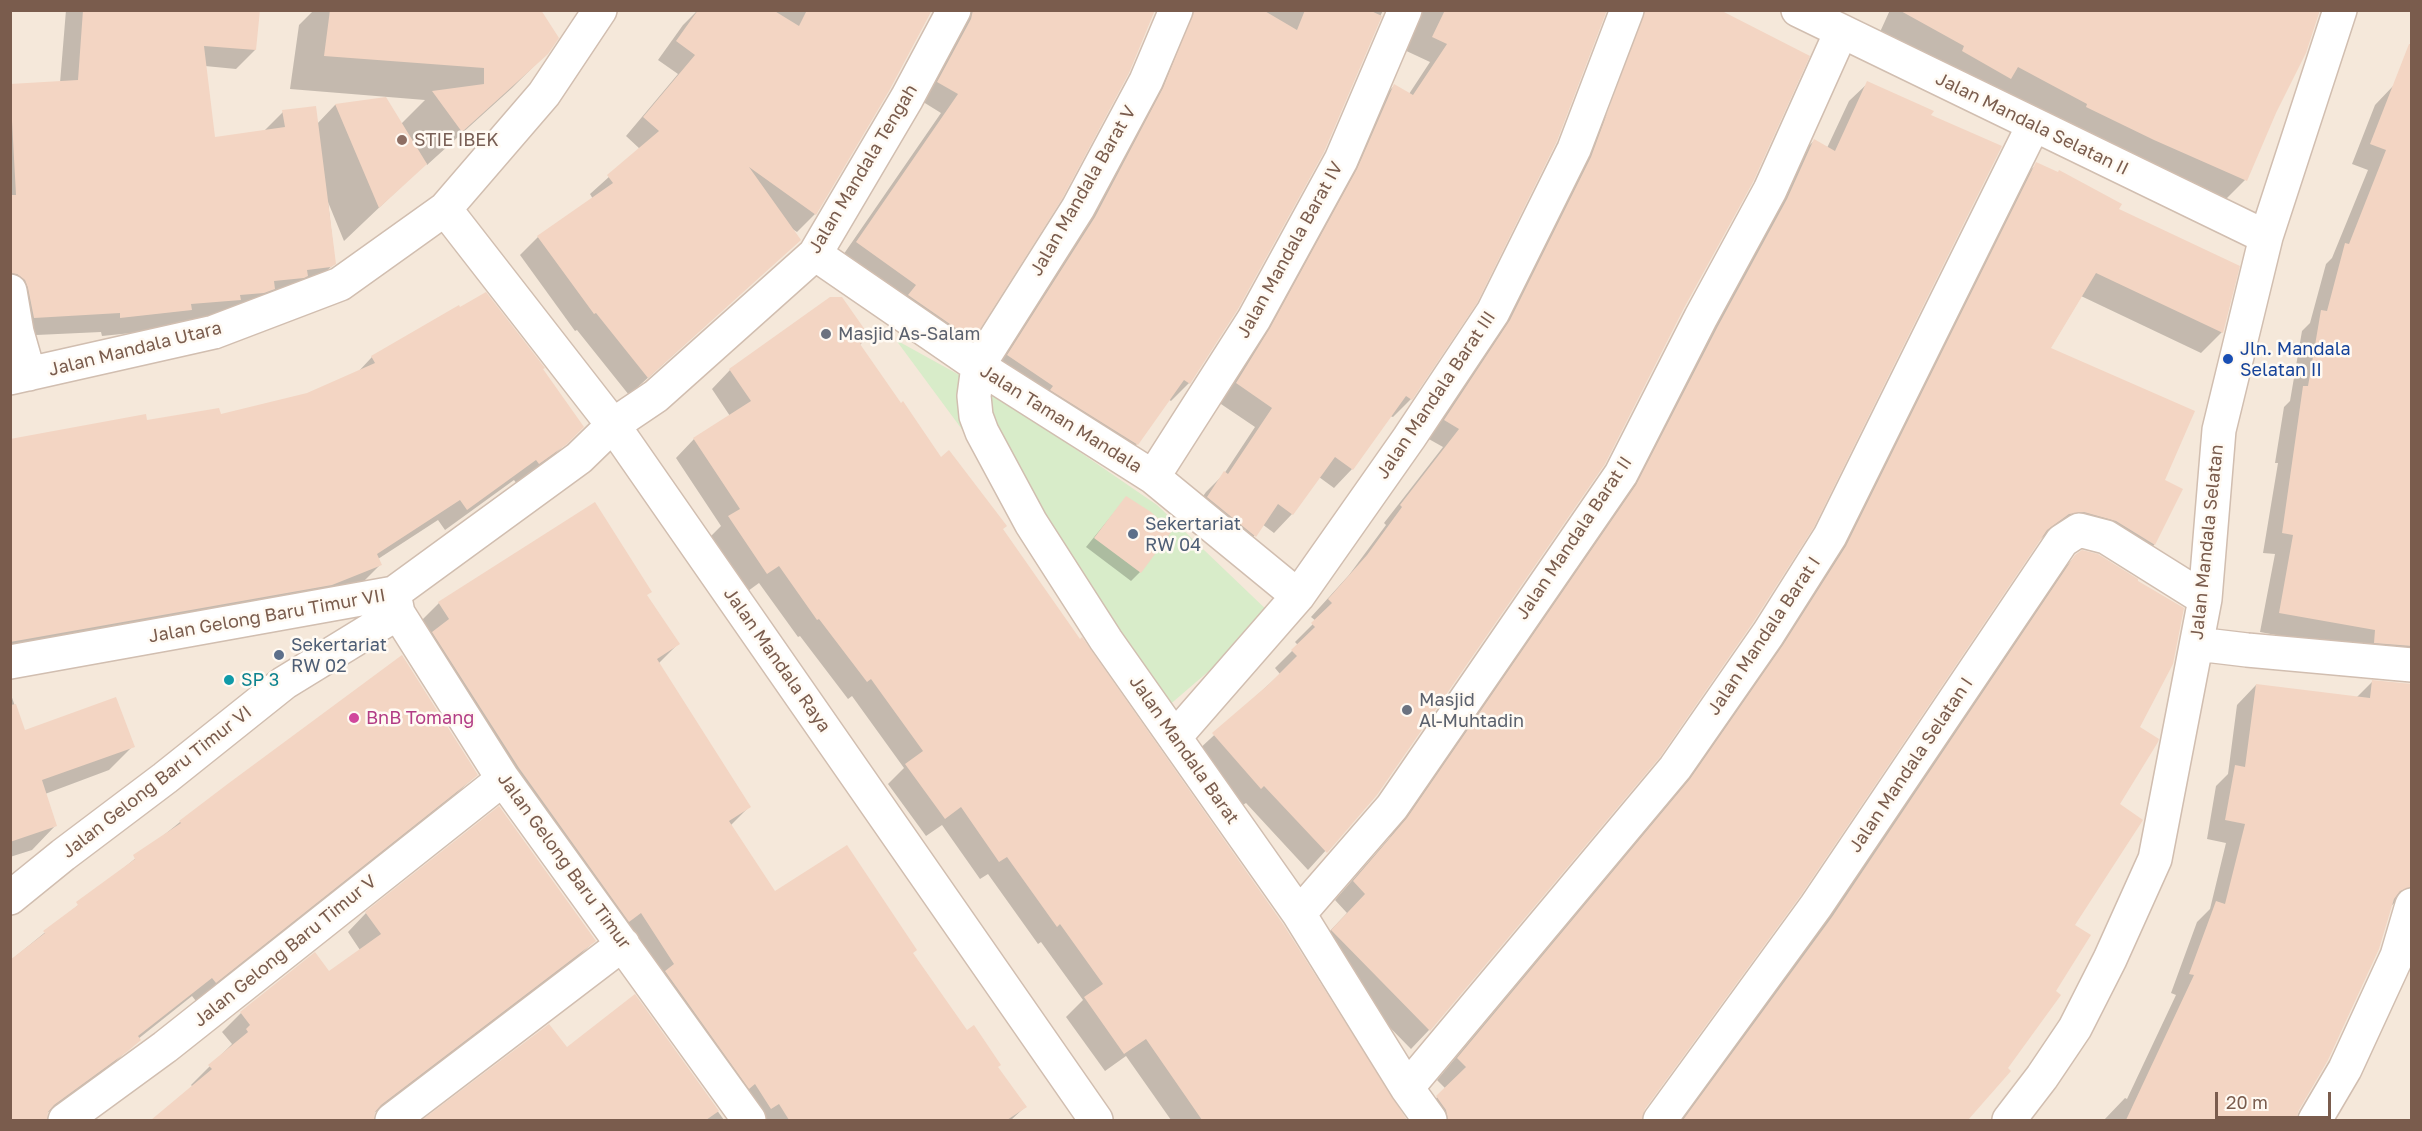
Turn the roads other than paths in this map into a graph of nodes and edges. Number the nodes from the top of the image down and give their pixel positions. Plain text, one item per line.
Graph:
1 (600, 10) edge
2 (954, 10) edge
3 (1176, 10) edge
4 (1405, 10) edge
5 (1627, 10) edge
6 (1798, 10) edge
7 (2340, 10) edge
8 (1841, 32) junction
9 (2033, 126) junction
10 (445, 209) junction
11 (2266, 237) junction
12 (816, 254) junction
13 (10, 291) edge
14 (978, 366) junction
15 (20, 376) edge
16 (613, 425) junction
17 (1153, 477) junction
18 (1298, 596) junction
19 (2205, 599) junction
20 (396, 603) junction
21 (2197, 644) junction
22 (10, 662) edge
23 (2412, 665) edge
24 (1175, 737) junction
25 (503, 779) junction
26 (10, 898) edge
27 (2412, 905) edge
28 (1299, 914) junction
29 (623, 944) junction
30 (1407, 1088) junction
31 (740, 1117) edge
32 (65, 1120) edge
33 (392, 1120) edge
34 (1096, 1120) edge
35 (1430, 1120) edge
36 (1660, 1120) edge
37 (2009, 1120) edge
38 (2315, 1120) edge

1 - 10 street, Jalan Mandala Utara
2 - 12 street, Jalan Mandala Tengah
3 - 14 street, Jalan Mandala Barat V
4 - 17 street, Jalan Mandala Barat IV
5 - 18 street, Jalan Mandala Barat III
6 - 8 street, Jalan Mandala Selatan II
7 - 11 street, Jalan Mandala Selatan
8 - 9 street, Jalan Mandala Selatan II
8 - 28 street, Jalan Mandala Barat II
9 - 11 street, Jalan Mandala Selatan II
9 - 30 street, Jalan Mandala Barat I
10 - 15 street, Jalan Mandala Utara
10 - 16 street, Jalan Mandala Raya
11 - 19 street, Jalan Mandala Selatan
12 - 14 street, Jalan Taman Mandala
12 - 16 street, Jalan Mandala Tengah
13 - 15 street
14 - 17 street, Jalan Taman Mandala
14 - 24 street, Jalan Mandala Barat
16 - 20 street, Jalan Gelong Baru Timur VII
16 - 34 street, Jalan Mandala Raya
17 - 18 street, Jalan Taman Mandala
18 - 24 street, Jalan Mandala Barat III
19 - 21 street, Jalan Mandala Selatan
19 - 36 street, Jalan Mandala Selatan I
20 - 22 street, Jalan Gelong Baru Timur VII
20 - 25 street, Jalan Gelong Baru Timur
20 - 26 street, Jalan Gelong Baru Timur VI
21 - 23 street
21 - 37 street, Jalan Mandala Selatan
24 - 28 street, Jalan Mandala Barat
25 - 29 street, Jalan Gelong Baru Timur
25 - 32 street, Jalan Gelong Baru Timur V
27 - 38 street
28 - 30 street, Jalan Mandala Barat
29 - 31 street, Jalan Gelong Baru Timur
29 - 33 street
30 - 35 street, Jalan Mandala Barat

